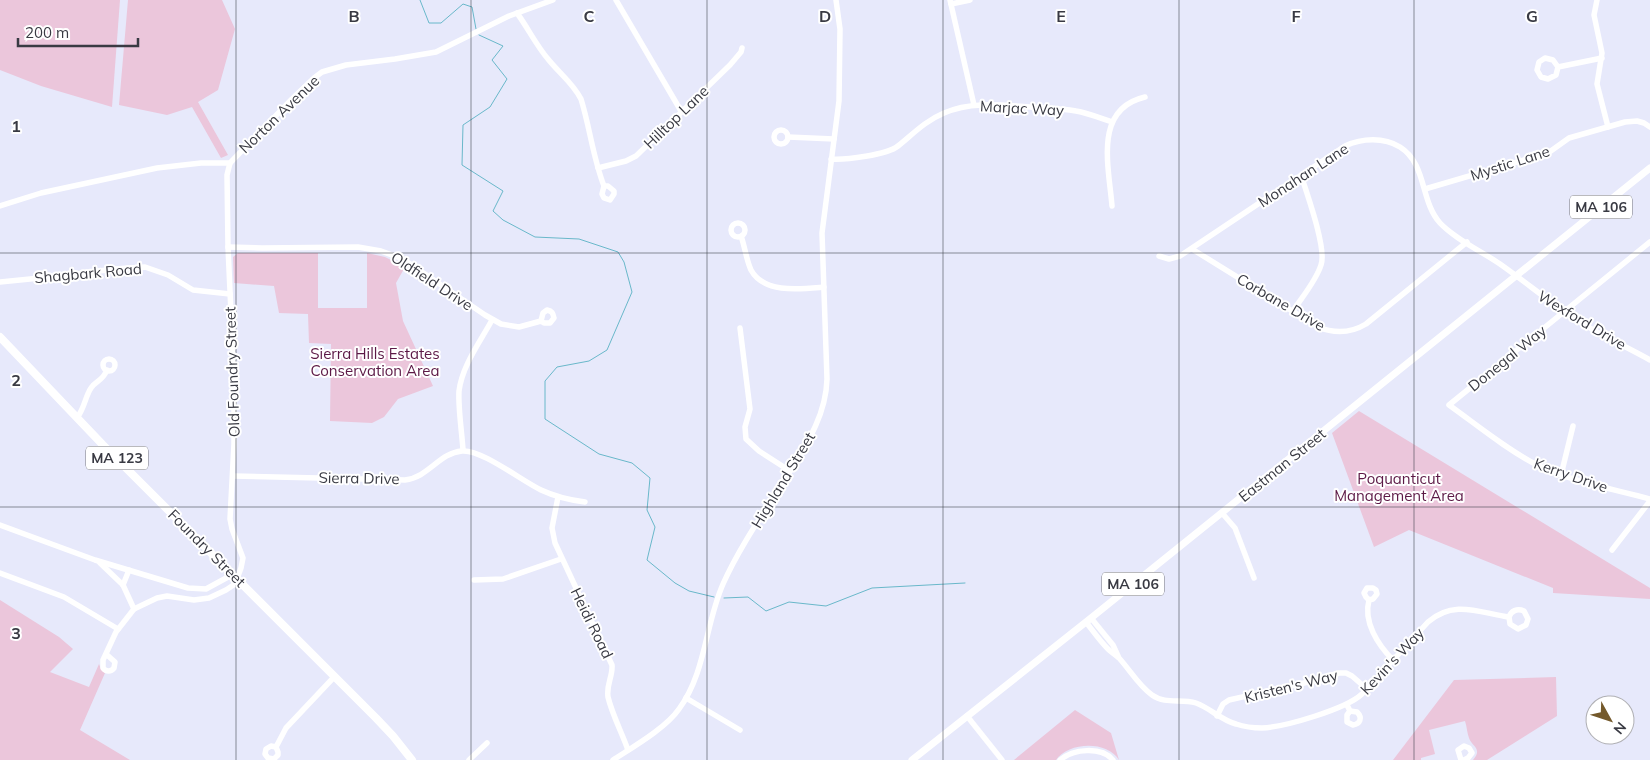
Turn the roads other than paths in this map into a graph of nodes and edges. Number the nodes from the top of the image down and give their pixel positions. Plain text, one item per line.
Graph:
1 (553, 0) edge
2 (616, 0) edge
3 (836, 0) edge
4 (970, 0) edge
5 (1597, 0) edge
6 (541, 2) edge
7 (950, 2) edge
8 (517, 13) junction
9 (742, 48) dead end
10 (1602, 58) junction
11 (1558, 67) dead end
12 (1144, 97) dead end
13 (974, 105) junction
14 (681, 111) junction
15 (1112, 122) junction
16 (1608, 127) junction
17 (1650, 127) edge
18 (788, 137) dead end
19 (834, 139) junction
20 (831, 159) junction
21 (230, 163) junction
22 (598, 168) junction
23 (1650, 168) edge
24 (1301, 175) junction
25 (604, 186) dead end
26 (1425, 189) junction
27 (0, 206) edge
28 (1112, 206) dead end
29 (741, 236) dead end
30 (1467, 242) junction
31 (1650, 242) edge
32 (228, 247) junction
33 (1192, 249) junction
34 (1159, 256) dead end
35 (1516, 276) junction
36 (0, 282) edge
37 (824, 287) junction
38 (230, 294) junction
39 (1294, 311) junction
40 (1564, 311) junction
41 (492, 320) junction
42 (540, 321) dead end
43 (740, 328) dead end
44 (0, 337) edge
45 (1650, 360) edge
46 (107, 370) dead end
47 (1449, 405) joint
48 (77, 418) junction
49 (1573, 426) dead end
50 (463, 450) junction
51 (790, 471) junction
52 (1561, 475) junction
53 (233, 476) junction
54 (558, 498) junction
55 (1650, 500) edge
56 (585, 502) dead end
57 (1222, 512) junction
58 (0, 525) edge
59 (1612, 550) dead end
60 (561, 559) junction
61 (94, 560) junction
62 (129, 570) junction
63 (0, 573) edge
64 (236, 577) junction
65 (1254, 578) dead end
66 (474, 580) dead end
67 (220, 582) junction
68 (123, 584) junction
69 (226, 590) junction
70 (1369, 600) dead end
71 (134, 608) junction
72 (1509, 618) dead end
73 (1089, 620) junction
74 (118, 628) junction
75 (106, 654) dead end
76 (1393, 660) junction
77 (335, 676) junction
78 (1367, 689) junction
79 (686, 698) junction
80 (1348, 705) junction
81 (1350, 711) dead end
82 (1217, 716) junction
83 (965, 717) junction
84 (740, 730) dead end
85 (487, 743) dead end
86 (276, 747) dead end
87 (628, 750) junction
88 (412, 760) edge
89 (469, 760) edge
90 (613, 760) edge
91 (912, 760) edge
92 (997, 760) edge
93 (1002, 760) edge
94 (1060, 760) edge
95 (1113, 760) edge

1 - 6 street, Norton Avenue
2 - 14 street
3 - 19 street, Highland Street
4 - 7 street
5 - 10 street
6 - 8 street, Norton Avenue
7 - 13 street
8 - 21 street, Norton Avenue
8 - 22 street
9 - 14 street, Hilltop Lane
10 - 11 street
10 - 16 street
12 - 15 street
13 - 15 street, Marjac Way
13 - 20 street, Marjac Way
14 - 22 street, Hilltop Lane
15 - 28 street
16 - 17 street, Mystic Lane
16 - 26 street, Mystic Lane
18 - 19 street
19 - 20 street, Highland Street
20 - 37 street, Highland Street
21 - 27 street, Norton Avenue
21 - 32 street, Old Foundry Street
22 - 25 street
23 - 35 main road, Eastman Street / MA 106
24 - 26 street, Monahan Lane
24 - 33 street, Monahan Lane
24 - 39 street
26 - 30 street, Monahan Lane
29 - 37 street
30 - 35 street, Monahan Lane
30 - 39 street, Corbane Drive
31 - 40 street, Donegal Way
32 - 38 street, Old Foundry Street
32 - 41 street, Oldfield Drive
33 - 34 street, Monahan Lane
33 - 39 street, Corbane Drive
35 - 40 street, Wexford Drive
35 - 57 main road, Eastman Street / MA 106
36 - 38 street, Shagbark Road
37 - 51 street, Highland Street
38 - 53 street, Old Foundry Street
40 - 45 street, Wexford Drive
40 - 47 street, Donegal Way
41 - 42 street, Oldfield Drive
41 - 50 street
43 - 51 street
44 - 48 highway, Foundry Street / MA 123
46 - 48 street
47 - 52 street, Kerry Drive
48 - 64 highway, Foundry Street / MA 123
49 - 52 street
50 - 53 street, Sierra Drive
50 - 54 street
51 - 79 street, Highland Street
52 - 55 street, Kerry Drive
53 - 64 street, Old Foundry Street
54 - 56 street
54 - 60 street, Heidi Road
55 - 59 street
57 - 65 street
57 - 73 main road, Eastman Street / MA 106
58 - 61 street
60 - 66 street
60 - 87 street, Heidi Road
61 - 62 street
61 - 68 street
62 - 67 street
62 - 68 street
63 - 74 street
64 - 67 street
64 - 69 street
64 - 77 highway, Foundry Street / MA 123
67 - 69 street
68 - 71 street
69 - 71 street
70 - 76 street
71 - 74 street
72 - 76 street, Kevin's Way
73 - 82 street, Kevin's Way
73 - 83 main road, Eastman Street / MA 106
74 - 75 street
76 - 78 street, Kevin's Way
77 - 86 street
77 - 88 highway, Foundry Street / MA 123
78 - 80 street, Kevin's Way
78 - 82 street, Kristen's Way
79 - 84 street
79 - 87 street, Highland Street
80 - 81 street
80 - 82 street, Kevin's Way
83 - 91 main road, Eastman Street / MA 106
83 - 92 street
83 - 93 street
85 - 89 street
87 - 90 street, Highland Street
94 - 95 street

